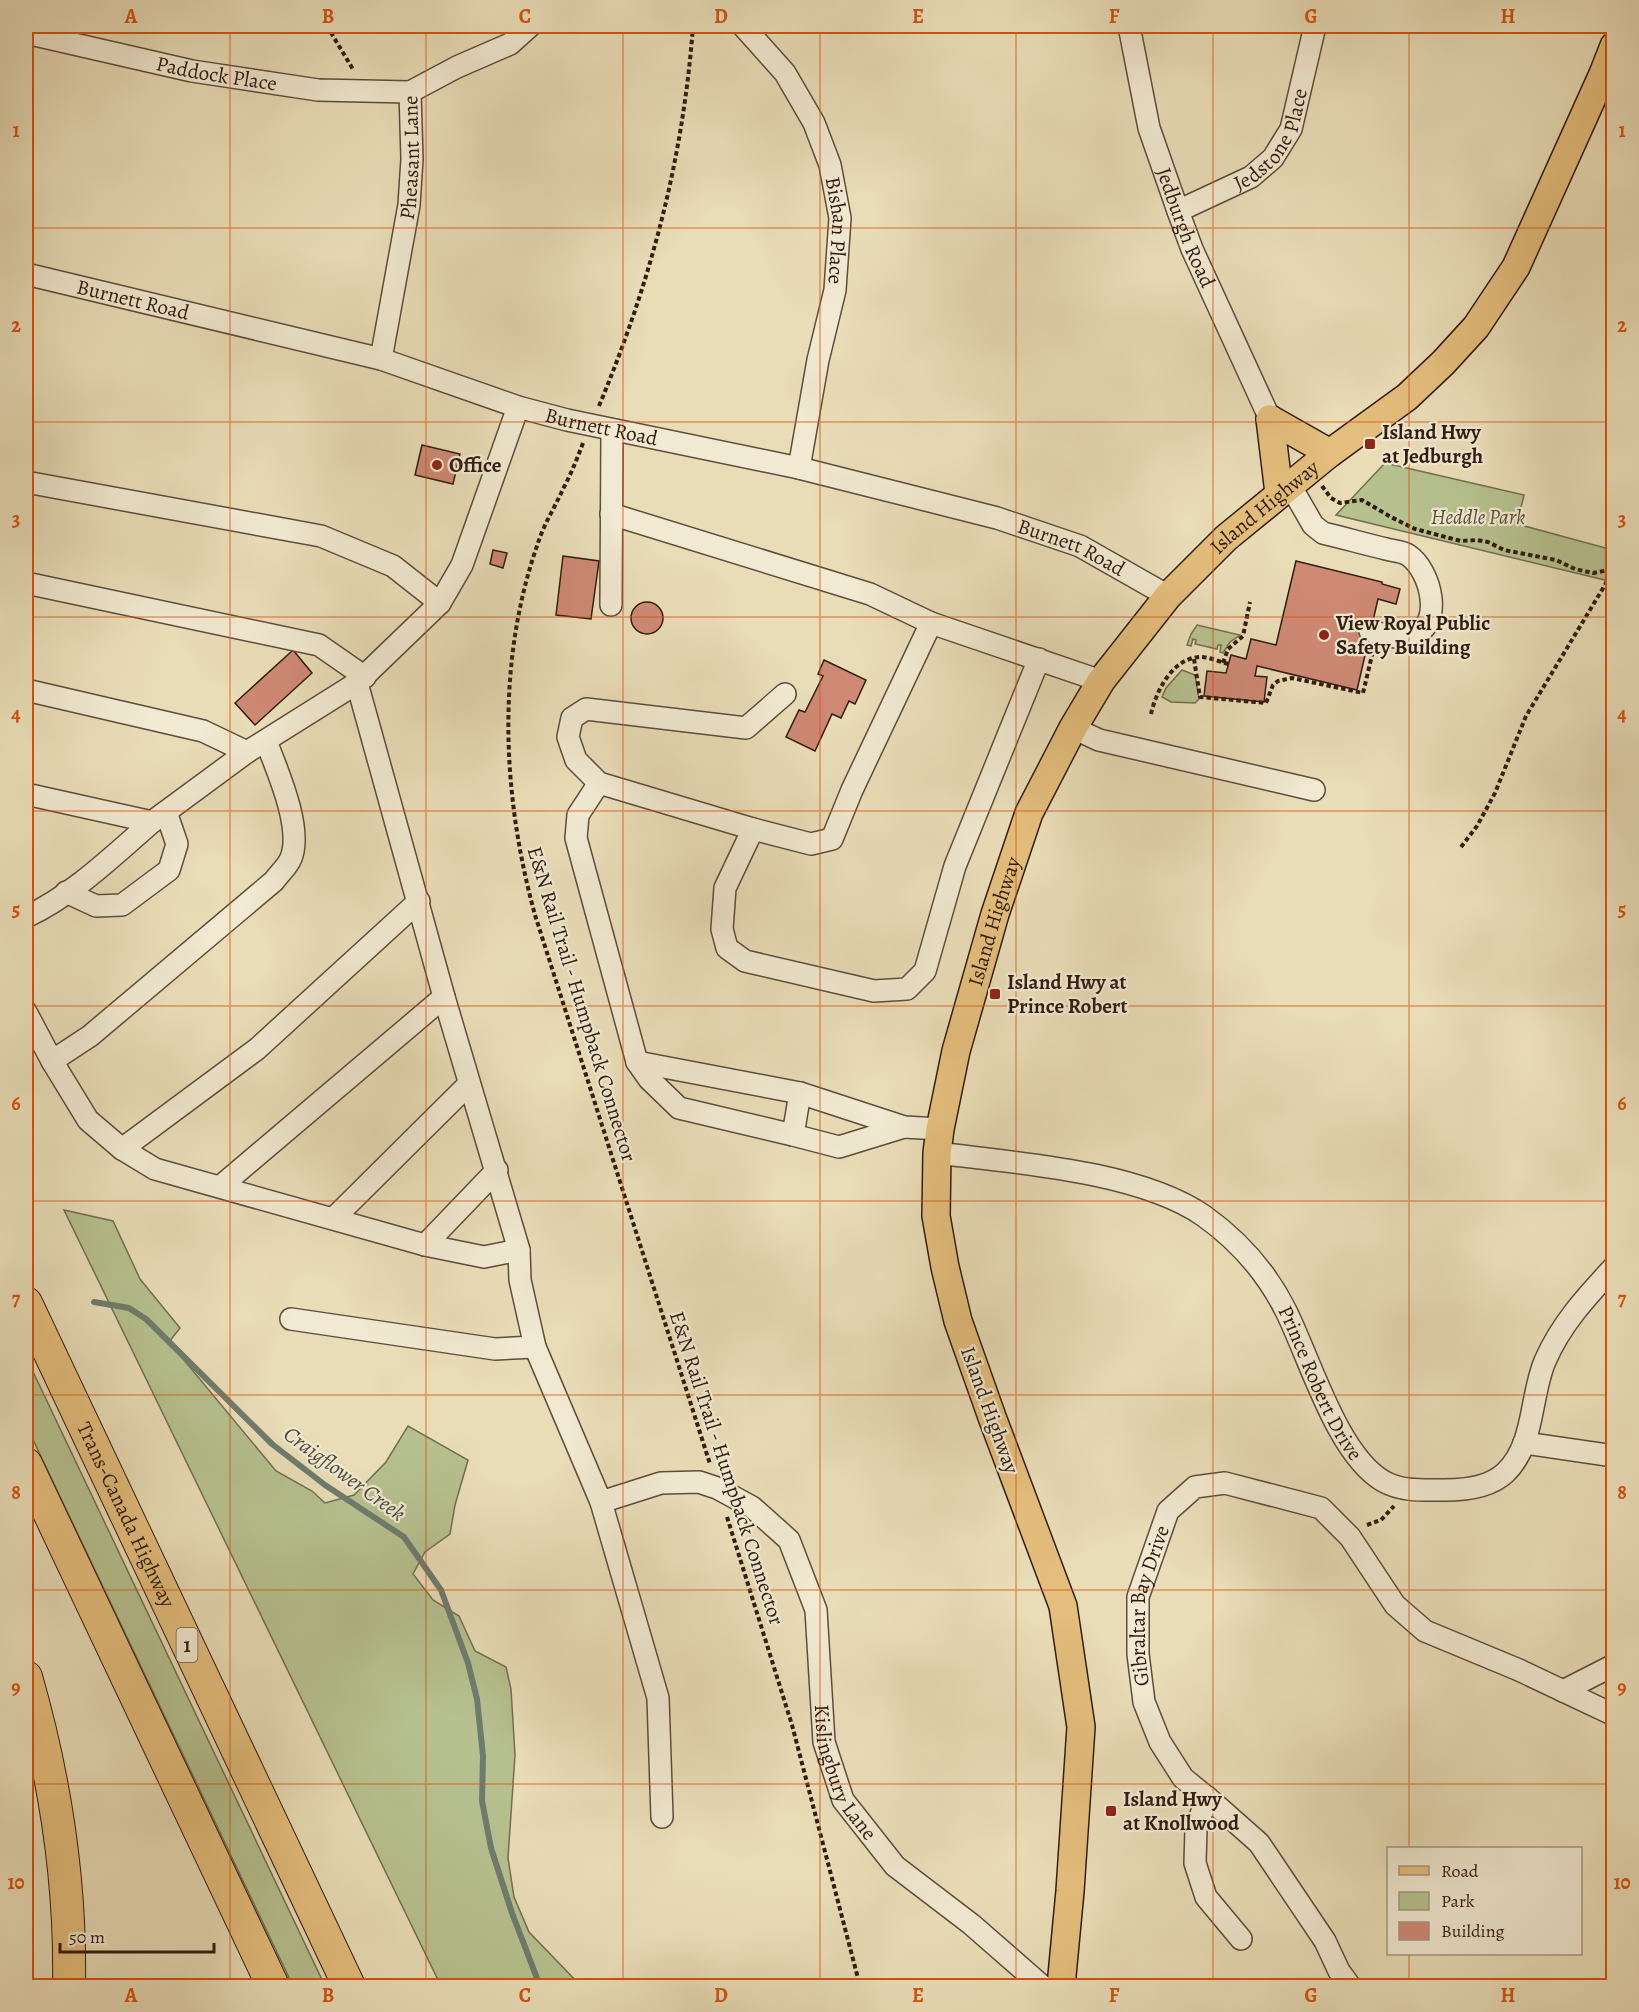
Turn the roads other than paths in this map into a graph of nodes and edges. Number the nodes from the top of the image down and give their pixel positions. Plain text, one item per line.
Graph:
1 (530, 26) edge
2 (743, 26) edge
3 (1130, 26) edge
4 (1315, 26) edge
5 (26, 33) edge
6 (1614, 46) edge
7 (1608, 75) edge
8 (410, 92) junction
9 (1178, 211) junction
10 (26, 274) edge
11 (381, 359) junction
12 (518, 407) junction
13 (1270, 419) junction
14 (612, 430) junction
15 (799, 468) junction
16 (1302, 475) junction
17 (26, 482) edge
18 (611, 514) junction
19 (26, 583) edge
20 (1168, 596) junction
21 (440, 603) junction
22 (611, 605) dead end
23 (931, 623) junction
24 (1370, 631) dead end
25 (1039, 659) junction
26 (361, 680) junction
27 (1101, 681) junction
28 (26, 690) edge
29 (785, 694) dead end
30 (1073, 728) junction
31 (266, 741) junction
32 (247, 752) junction
33 (599, 783) junction
34 (1314, 790) dead end
35 (26, 794) edge
36 (159, 817) junction
37 (753, 829) junction
38 (66, 892) junction
39 (419, 901) junction
40 (26, 917) edge
41 (444, 997) junction
42 (26, 1012) edge
43 (52, 1061) junction
44 (637, 1062) junction
45 (470, 1084) junction
46 (800, 1093) junction
47 (904, 1127) junction
48 (793, 1135) junction
49 (939, 1141) junction
50 (122, 1149) junction
51 (497, 1170) junction
52 (221, 1186) junction
53 (334, 1218) junction
54 (425, 1245) junction
55 (519, 1250) junction
56 (1614, 1267) edge
57 (26, 1303) edge
58 (291, 1319) dead end
59 (535, 1347) junction
60 (1524, 1443) junction
61 (1614, 1456) edge
62 (26, 1464) edge
63 (601, 1502) junction
64 (1614, 1665) edge
65 (26, 1677) edge
66 (1563, 1691) junction
67 (1614, 1715) edge
68 (1207, 1797) junction
69 (662, 1817) dead end
70 (1241, 1939) dead end
71 (1338, 1981) edge
72 (69, 1986) edge
73 (273, 1986) edge
74 (349, 1986) edge
75 (1042, 1986) edge
76 (1061, 1986) edge

1 - 8 street, Pheasant Lane
2 - 15 street, Bishan Place
3 - 9 street, Jedburgh Road
4 - 9 street, Jedstone Place
5 - 8 street, Paddock Place
6 - 7 main road, Island Highway
7 - 16 main road, Island Highway
8 - 11 street, Pheasant Lane
9 - 13 street, Jedburgh Road
10 - 11 street, Burnett Road
11 - 12 street, Burnett Road
12 - 14 street, Burnett Road
12 - 21 street
13 - 16 main road
13 - 16 main road
14 - 15 street, Burnett Road
14 - 18 street
15 - 20 street, Burnett Road
16 - 20 main road, Island Highway
16 - 24 street
17 - 21 street
18 - 22 street
18 - 23 street
19 - 26 street
20 - 27 main road, Island Highway
21 - 26 street
23 - 25 street
23 - 37 street
25 - 27 street
25 - 37 street
26 - 31 street
26 - 39 street
27 - 30 main road, Island Highway
28 - 32 street
29 - 33 street
30 - 34 street
30 - 49 main road, Island Highway
31 - 32 street
31 - 43 street
32 - 36 street
33 - 37 street
33 - 44 street
35 - 36 street
36 - 38 street
36 - 38 street
38 - 40 street
39 - 41 street
39 - 50 street
41 - 45 street
41 - 52 street
42 - 43 street
43 - 50 street
44 - 46 street
44 - 48 street
45 - 51 street
45 - 53 street
46 - 47 street
46 - 48 street
47 - 48 street
47 - 49 street, Prince Robert Drive
49 - 60 street, Prince Robert Drive
49 - 76 main road, Island Highway
50 - 52 street
51 - 54 street
51 - 55 street
52 - 53 street
53 - 54 street
54 - 55 street
55 - 59 street
56 - 60 street, Prince Robert Drive
57 - 74 highway, Trans-Canada Highway / 1
58 - 59 street
59 - 63 street
60 - 61 street
62 - 73 highway
63 - 69 street
63 - 75 street, Kislingbury Lane
64 - 66 street
65 - 72 highway
66 - 67 street, Gibraltar Bay Drive
66 - 68 street, Gibraltar Bay Drive
68 - 70 street
68 - 71 street, Gibraltar Bay Drive

